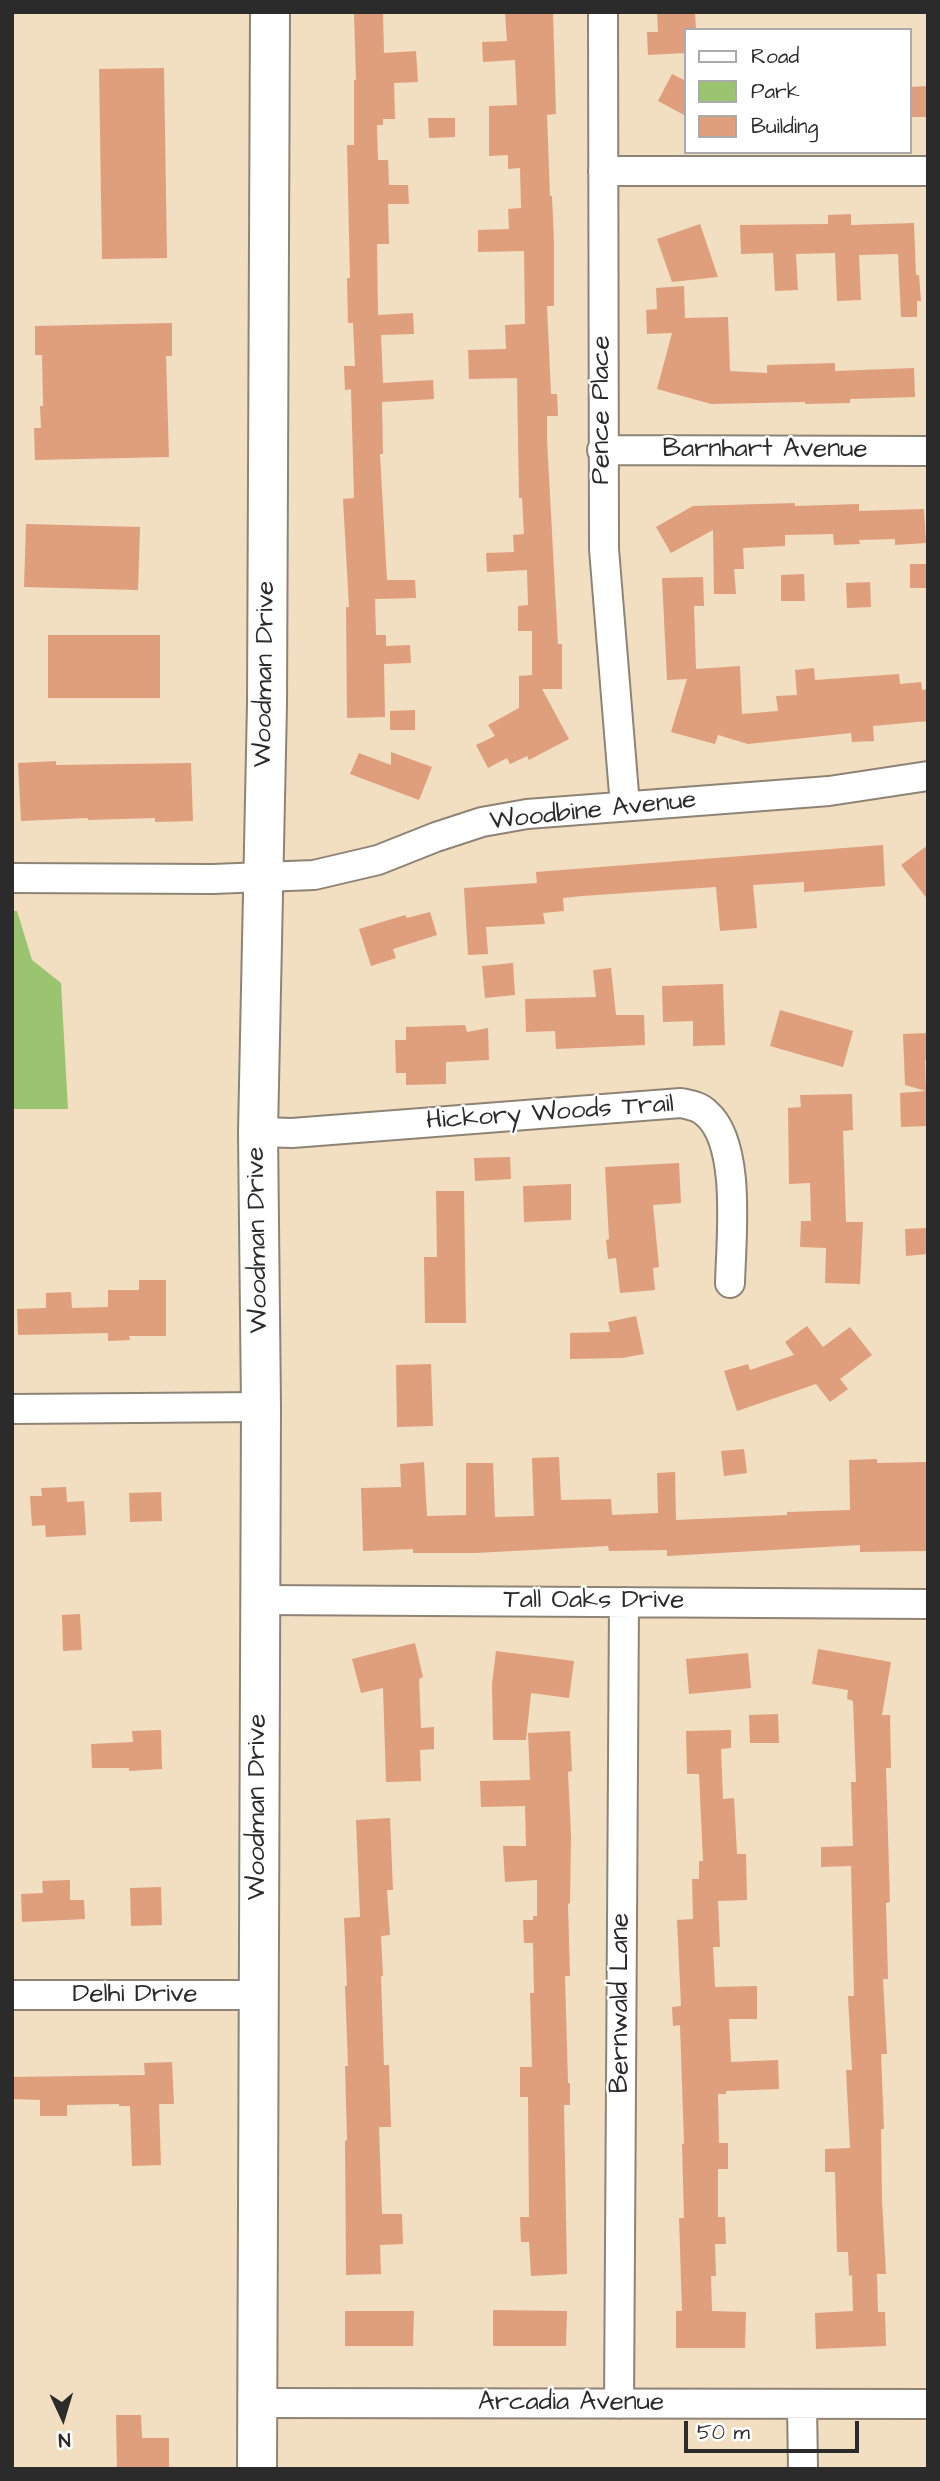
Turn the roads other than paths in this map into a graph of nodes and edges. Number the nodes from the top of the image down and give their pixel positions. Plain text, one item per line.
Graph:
1 (270, 12) edge
2 (603, 12) edge
3 (603, 171) junction
4 (928, 171) edge
5 (602, 450) junction
6 (928, 452) edge
7 (928, 776) edge
8 (625, 806) junction
9 (263, 877) junction
10 (12, 878) edge
11 (258, 1132) junction
12 (730, 1283) dead end
13 (261, 1407) junction
14 (12, 1409) edge
15 (261, 1600) junction
16 (624, 1602) junction
17 (928, 1604) edge
18 (12, 1995) edge
19 (258, 1995) junction
20 (256, 2403) junction
21 (619, 2404) junction
22 (802, 2404) junction
23 (928, 2404) edge
24 (257, 2469) edge
25 (803, 2469) edge

1 - 9 main road, Woodman Drive
2 - 3 street, Pence Place
3 - 4 street
3 - 5 street, Pence Place
5 - 6 street, Barnhart Avenue
5 - 8 street, Pence Place
7 - 8 street, Woodbine Avenue
8 - 9 street, Woodbine Avenue
9 - 10 street, Woodbine Avenue
9 - 11 main road, Woodman Drive
11 - 12 street, Hickory Woods Trail
11 - 13 main road, Woodman Drive
13 - 14 street
13 - 15 main road, Woodman Drive
15 - 16 street, Tall Oaks Drive
15 - 19 main road, Woodman Drive
16 - 17 street, Tall Oaks Drive
16 - 21 street, Bernwald Lane
18 - 19 street, Delhi Drive
19 - 20 main road, Woodman Drive
20 - 21 street, Arcadia Avenue
20 - 24 main road, Woodman Drive
21 - 22 street, Arcadia Avenue
22 - 23 street, Arcadia Avenue
22 - 25 street

